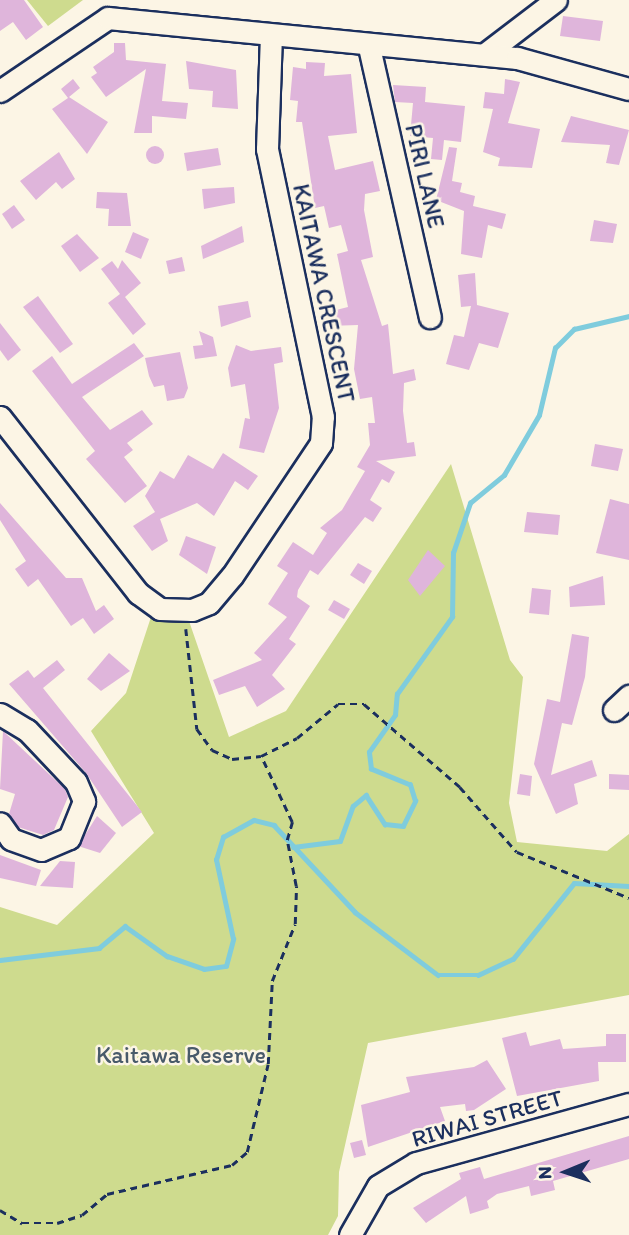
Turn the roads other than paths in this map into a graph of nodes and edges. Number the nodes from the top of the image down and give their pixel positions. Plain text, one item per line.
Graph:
1 (556, 0) edge
2 (271, 36) junction
3 (369, 47) junction
4 (485, 54) junction
5 (629, 89) edge
6 (0, 91) edge
7 (430, 317) dead end
8 (0, 417) edge
9 (0, 714) edge
10 (0, 823) edge
11 (629, 1104) edge
12 (350, 1235) edge

1 - 4 street
2 - 3 street
2 - 6 street
2 - 8 street, KAITAWA CRESCENT
3 - 4 street
3 - 7 street, PIRI LANE
4 - 5 street
9 - 10 street
11 - 12 street, RIWAI STREET

